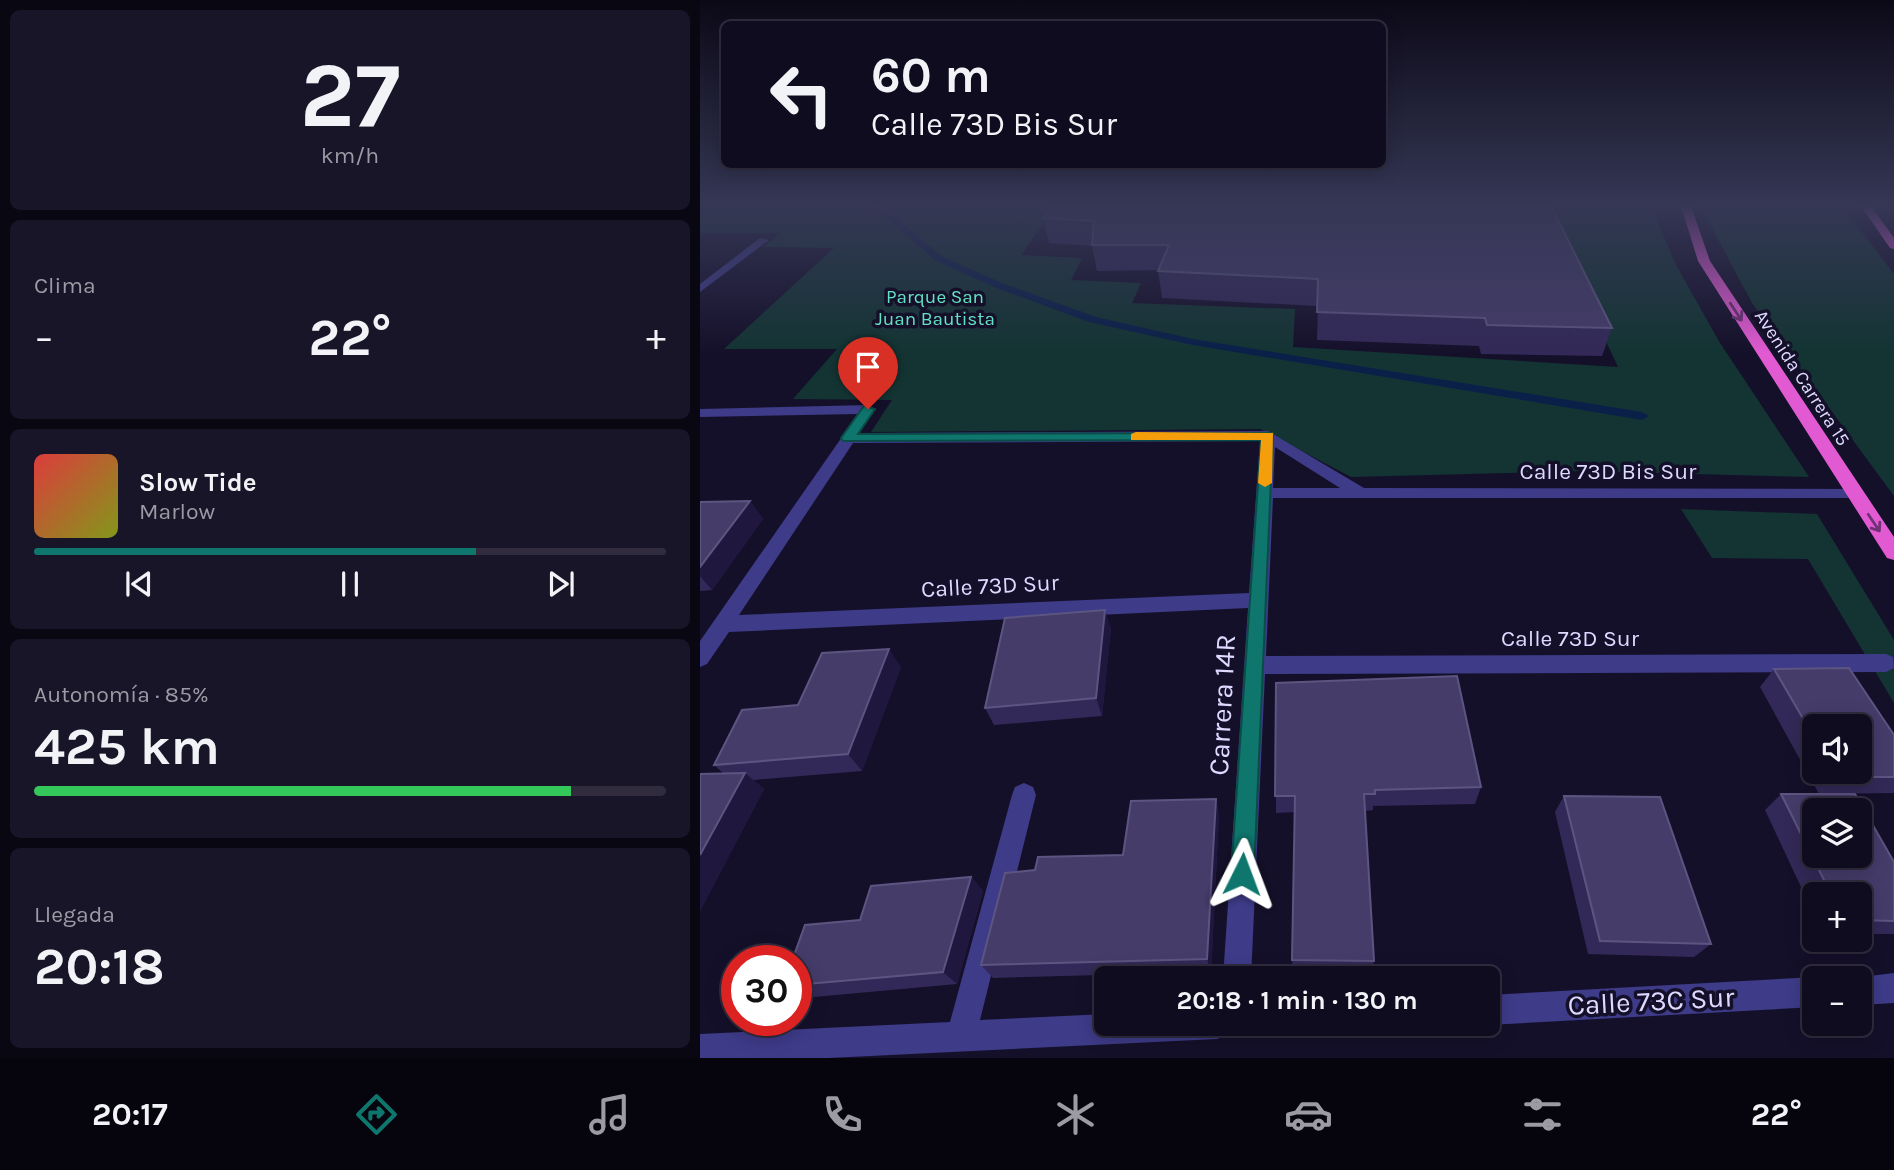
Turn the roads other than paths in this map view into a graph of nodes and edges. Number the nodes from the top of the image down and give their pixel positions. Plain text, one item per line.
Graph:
1 (744, 255) edge
2 (1702, 255) edge
3 (700, 289) edge
4 (700, 413) edge
5 (1268, 436) junction
6 (848, 438) junction
7 (1264, 494) junction
8 (1362, 494) junction
9 (1854, 494) junction
10 (1894, 553) edge
11 (1259, 600) junction
12 (723, 624) junction
13 (700, 658) edge
14 (1886, 663) dead end
15 (1254, 665) junction
16 (1024, 794) dead end
17 (1238, 966) edge
18 (1894, 988) edge
19 (1872, 989) edge
20 (1802, 993) edge
21 (1500, 1009) edge
22 (1094, 1030) edge
23 (961, 1036) junction
24 (700, 1049) edge
25 (733, 1053) edge

1 - 3 street
2 -> 9 highway, Avenida Carrera 15
4 - 6 street
5 - 6 street
5 - 7 street, Carrera 14R
5 - 8 street
6 - 12 street
7 - 8 street, Calle 73D Bis Sur
7 - 11 street, Carrera 14R
8 - 9 street, Calle 73D Bis Sur
9 -> 10 highway, Avenida Carrera 15
11 - 12 street, Calle 73D Sur
11 - 15 street, Carrera 14R
12 - 13 street
14 - 15 street, Calle 73D Sur
15 - 17 street, Carrera 14R
16 - 23 street
18 - 19 street
20 - 21 street, Calle 73C Sur
22 - 23 street
23 - 25 street
24 - 25 street

